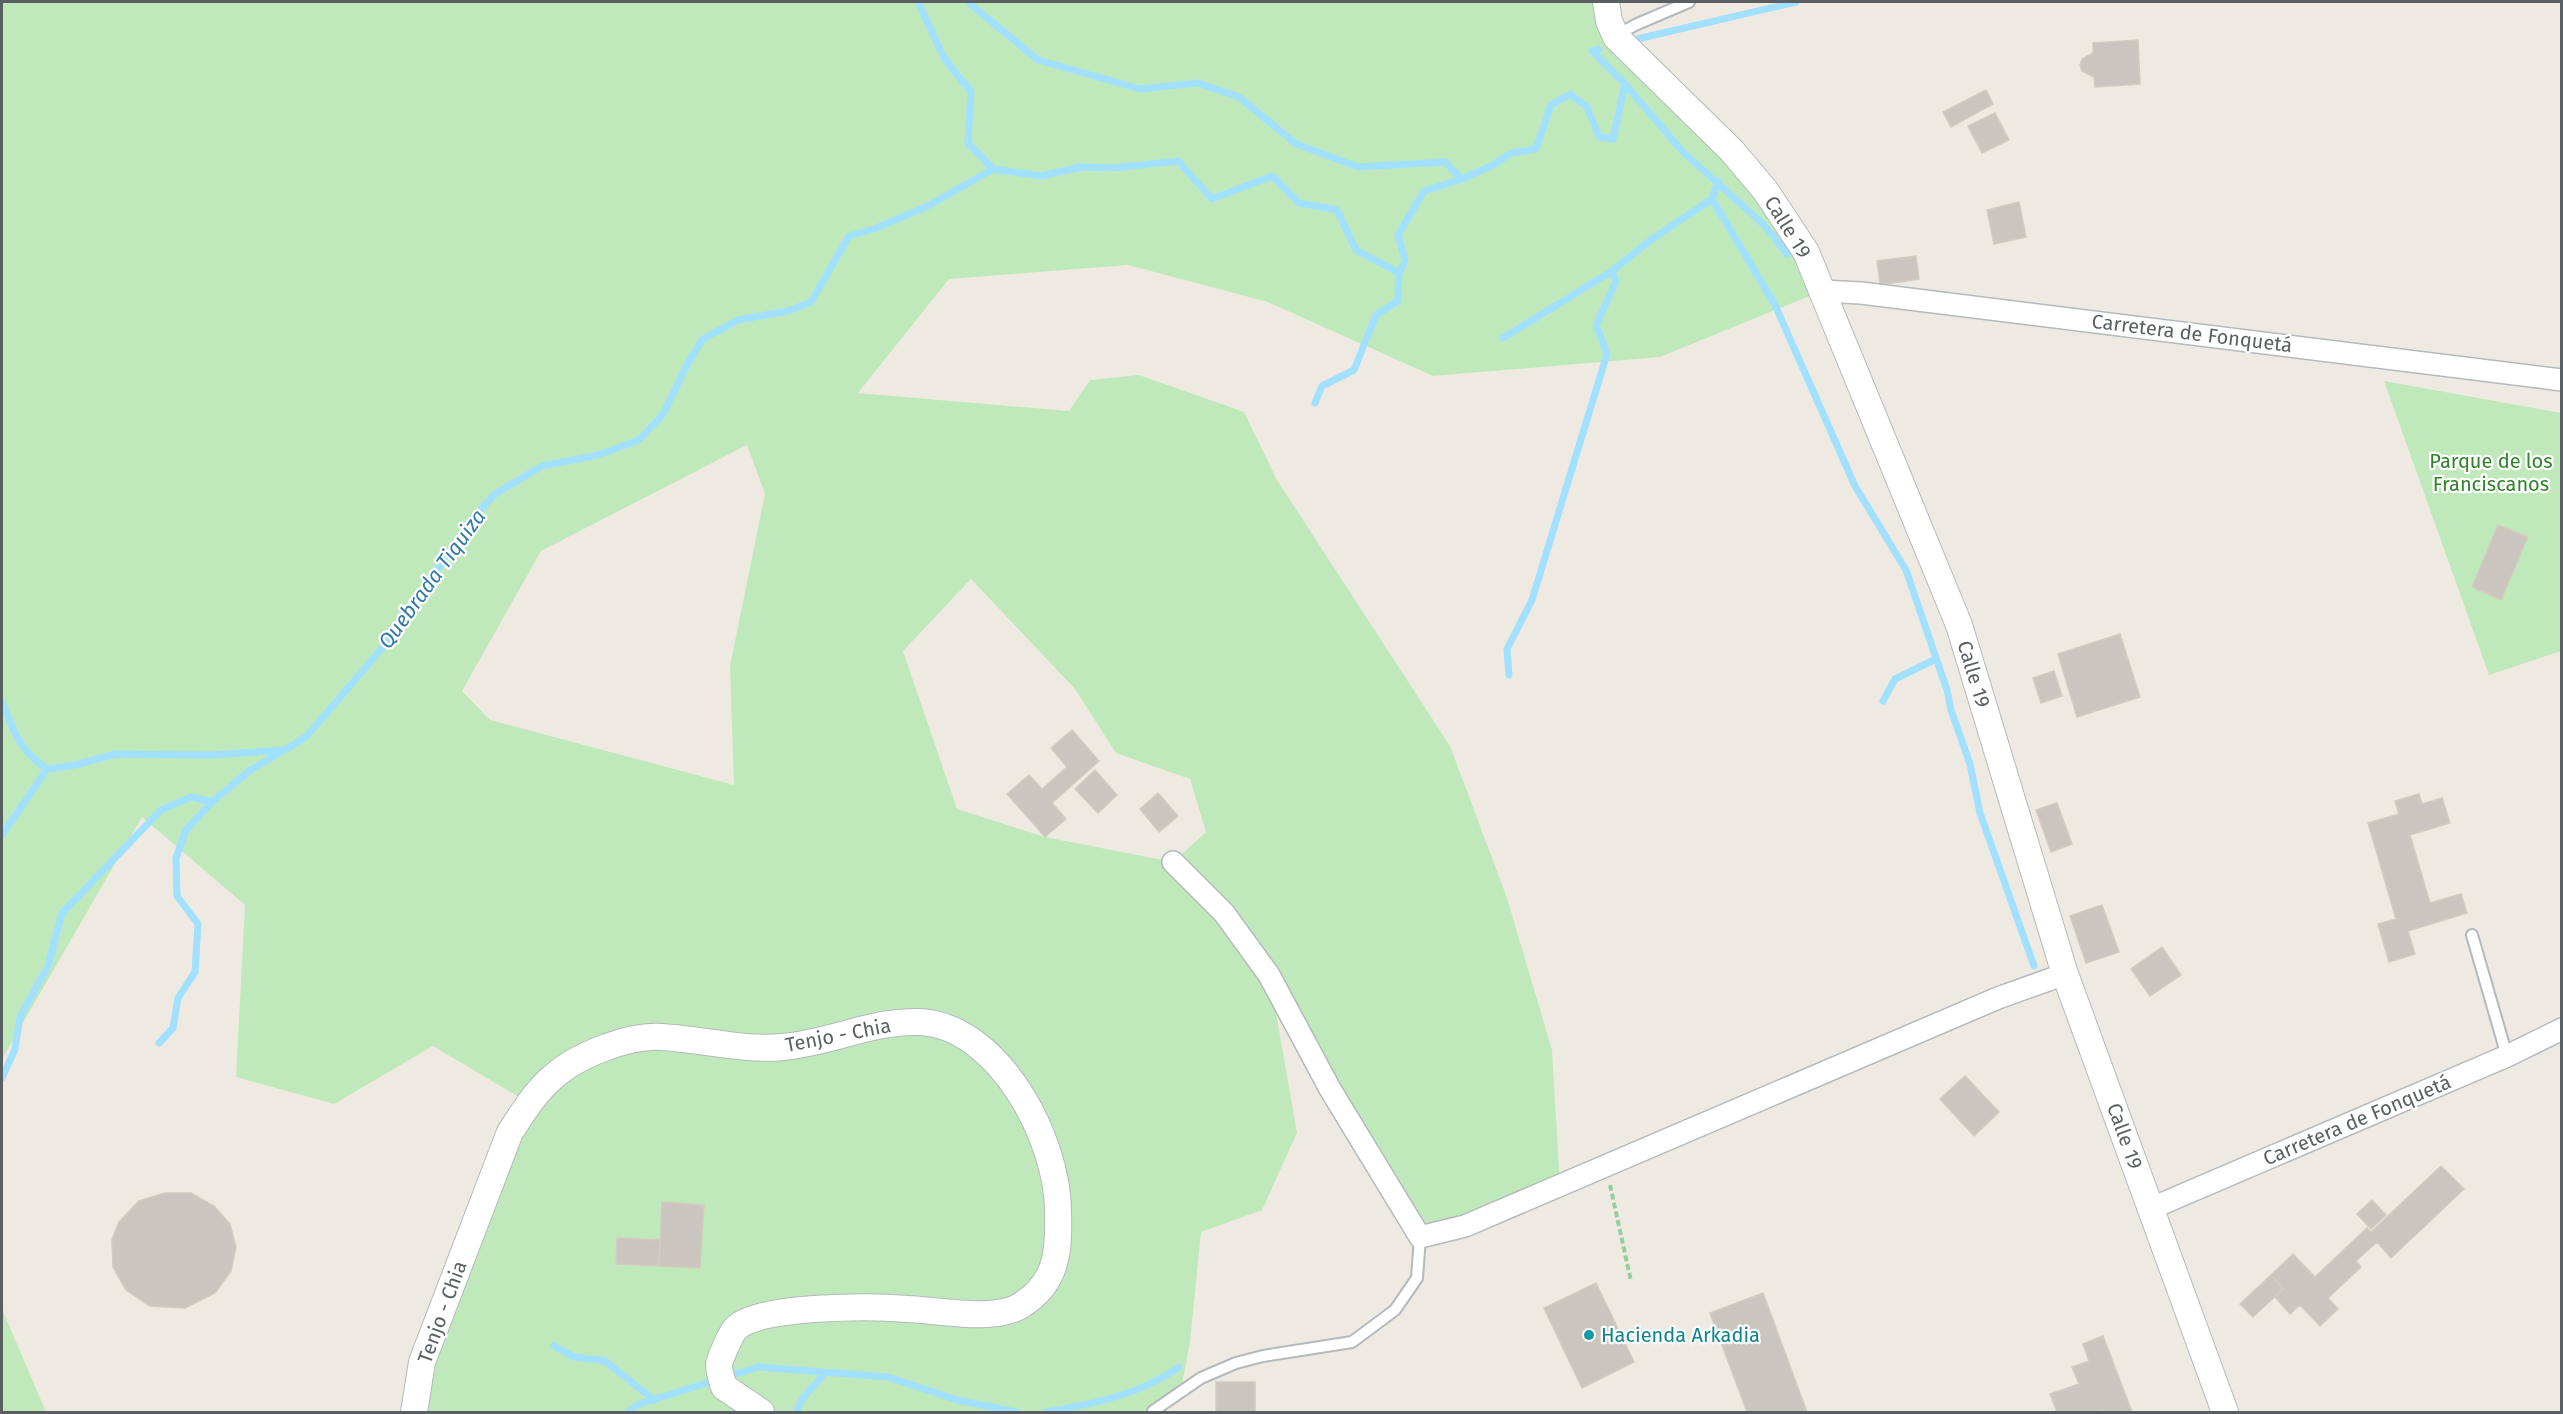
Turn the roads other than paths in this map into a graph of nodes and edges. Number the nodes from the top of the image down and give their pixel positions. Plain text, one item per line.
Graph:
1 (1606, 2) edge
2 (1689, 2) edge
3 (1616, 36) junction
4 (1822, 291) junction
5 (2562, 380) edge
6 (1173, 862) dead end
7 (2472, 934) dead end
8 (2065, 974) junction
9 (2562, 1029) edge
10 (2507, 1056) junction
11 (2152, 1208) junction
12 (1420, 1237) junction
13 (1153, 1411) dead end
14 (414, 1413) edge
15 (761, 1413) edge
16 (2225, 1413) edge

1 - 3 street, Calle 19
2 - 3 lane
3 - 4 street, Calle 19
4 - 5 street, Carretera de Fonquetá
4 - 8 street, Calle 19
6 - 12 street
7 - 10 lane
8 - 11 street, Calle 19
8 - 12 street
9 - 10 street, Carretera de Fonquetá
10 - 11 street, Carretera de Fonquetá
11 - 16 street, Calle 19
12 - 13 lane
14 - 15 street, Tenjo - Chia

